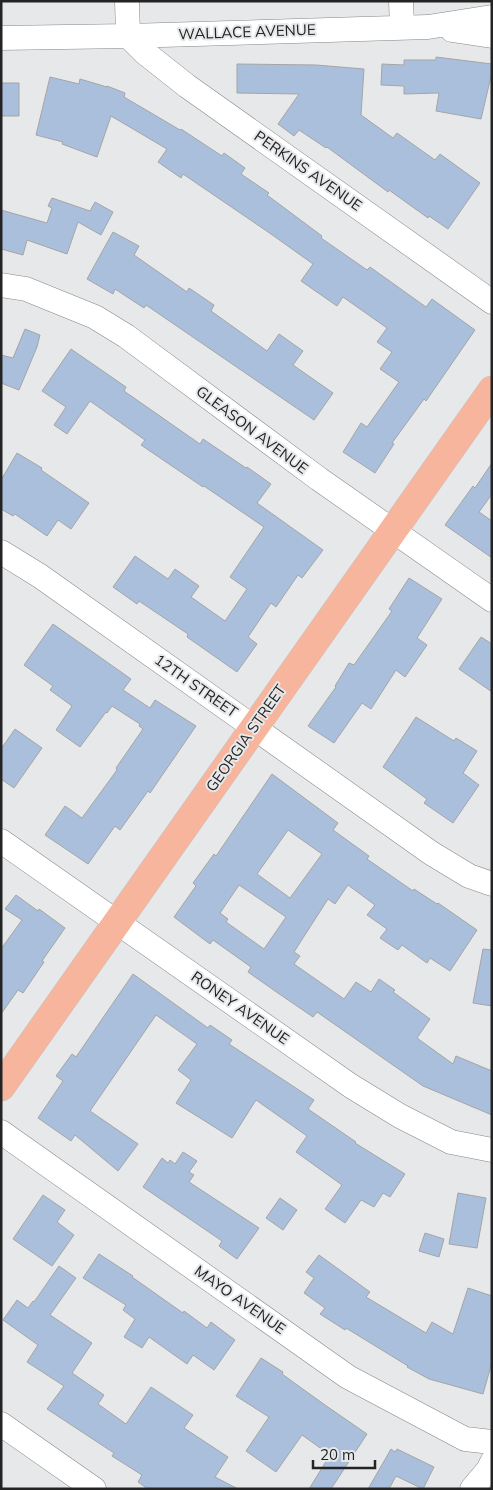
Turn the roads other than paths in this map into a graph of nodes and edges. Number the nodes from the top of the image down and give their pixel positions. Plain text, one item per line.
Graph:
1 (126, 1) edge
2 (401, 1) edge
3 (492, 17) edge
4 (402, 27) junction
5 (428, 27) junction
6 (128, 36) junction
7 (492, 36) edge
8 (1, 38) edge
9 (1, 285) edge
10 (492, 302) edge
11 (492, 390) edge
12 (392, 530) junction
13 (1, 552) edge
14 (492, 600) edge
15 (254, 726) junction
16 (1, 841) edge
17 (492, 884) edge
18 (117, 921) junction
19 (1, 1087) edge
20 (1, 1132) edge
21 (492, 1150) edge
22 (1, 1424) edge
23 (492, 1442) edge
24 (492, 1462) edge
25 (94, 1489) edge
26 (472, 1489) edge

1 - 6 street
2 - 4 street
3 - 5 street, WALLACE AVENUE
4 - 5 street, WALLACE AVENUE
4 - 6 street, WALLACE AVENUE
5 - 7 street
6 - 8 street, WALLACE AVENUE
6 - 10 street, PERKINS AVENUE
9 - 12 street, GLEASON AVENUE
11 - 12 main road, GEORGIA STREET
12 - 14 street, GLEASON AVENUE
12 - 15 main road, GEORGIA STREET
13 - 15 street, 12TH STREET
15 - 17 street, 12TH STREET
15 - 18 main road, GEORGIA STREET
16 - 18 street, RONEY AVENUE
18 - 19 main road, GEORGIA STREET
18 - 21 street, RONEY AVENUE
20 - 23 street, MAYO AVENUE
22 - 25 street
24 - 26 street

